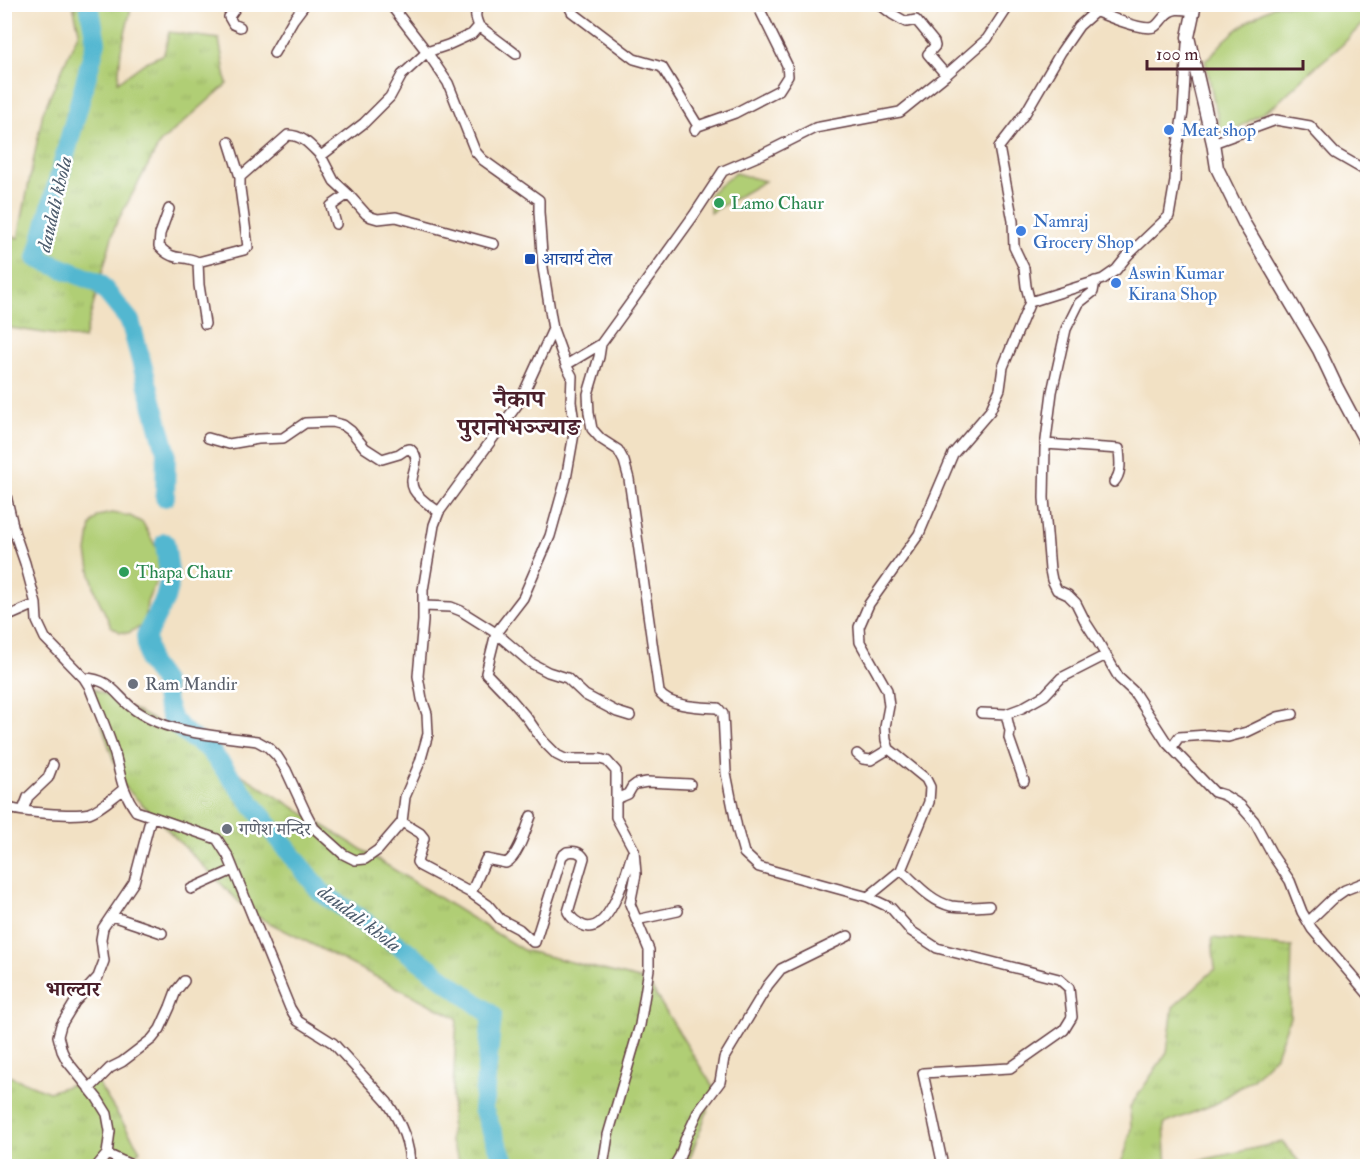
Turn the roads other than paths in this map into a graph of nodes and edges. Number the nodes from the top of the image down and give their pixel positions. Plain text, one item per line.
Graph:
1 (238, 4) edge
2 (305, 4) edge
3 (390, 4) edge
4 (480, 4) edge
5 (568, 4) edge
6 (757, 4) edge
7 (879, 4) edge
8 (1010, 4) edge
9 (1078, 4) edge
10 (1194, 8) edge
11 (1096, 11) junction
12 (479, 26) junction
13 (240, 27) dead end
14 (1188, 37) junction
15 (427, 52) junction
16 (274, 53) dead end
17 (516, 54) dead end
18 (946, 75) junction
19 (229, 142) dead end
20 (1213, 143) junction
21 (321, 156) junction
22 (1368, 172) edge
23 (240, 177) junction
24 (348, 194) junction
25 (169, 209) dead end
26 (336, 224) dead end
27 (494, 244) dead end
28 (198, 262) junction
29 (1095, 281) junction
30 (1030, 302) junction
31 (205, 324) dead end
32 (553, 329) junction
33 (601, 344) junction
34 (566, 365) junction
35 (208, 438) dead end
36 (1045, 444) junction
37 (1367, 445) edge
38 (1114, 482) dead end
39 (4, 487) edge
40 (439, 512) junction
41 (15, 534) junction
42 (4, 538) edge
43 (36, 604) junction
44 (423, 606) junction
45 (4, 618) edge
46 (496, 633) junction
47 (1106, 655) junction
48 (84, 678) junction
49 (981, 713) dead end
50 (1006, 714) junction
51 (1293, 714) dead end
52 (630, 716) dead end
53 (1172, 747) junction
54 (889, 749) junction
55 (857, 754) dead end
56 (54, 765) dead end
57 (1024, 781) dead end
58 (690, 784) dead end
59 (124, 789) junction
60 (616, 799) junction
61 (4, 807) edge
62 (23, 810) junction
63 (151, 816) junction
64 (531, 816) dead end
65 (402, 822) junction
66 (634, 850) junction
67 (234, 870) junction
68 (901, 870) junction
69 (1368, 881) edge
70 (191, 889) dead end
71 (471, 893) junction
72 (868, 897) junction
73 (989, 906) dead end
74 (678, 911) dead end
75 (112, 916) junction
76 (636, 920) junction
77 (1308, 922) junction
78 (162, 933) dead end
79 (848, 936) dead end
80 (184, 981) dead end
81 (1368, 994) edge
82 (89, 1089) junction
83 (107, 1154) junction
84 (97, 1167) edge
85 (133, 1167) edge
86 (410, 1167) edge
87 (603, 1167) edge
88 (674, 1167) edge
89 (943, 1167) edge

1 - 13 street
2 - 16 street
3 - 15 street
4 - 12 street
5 - 6 street
7 - 18 street
8 - 18 street
9 - 11 street
10 - 11 street
10 - 14 street
11 - 30 street
12 - 15 street
12 - 17 street
14 - 20 street
14 - 29 street
15 - 21 street
15 - 32 street
18 - 33 street
19 - 23 street
20 - 22 street
20 - 37 street
21 - 23 street
21 - 24 street
23 - 28 street
24 - 26 street
24 - 27 street
25 - 28 street
28 - 31 street
29 - 30 street
29 - 36 street
30 - 54 street
32 - 34 street
32 - 40 street
33 - 34 street
33 - 72 street
34 - 46 street
35 - 40 street
36 - 38 street
36 - 47 street
39 - 41 street
40 - 44 street
41 - 42 street
41 - 43 street
43 - 45 street
43 - 48 street
44 - 46 street
44 - 65 street
46 - 52 street
46 - 60 street
47 - 50 street
47 - 53 street
48 - 59 street
48 - 65 street
49 - 50 street
50 - 57 street
51 - 53 street
53 - 77 street
54 - 55 street
54 - 68 street
56 - 62 street
58 - 60 street
59 - 62 street
59 - 63 street
60 - 66 street
61 - 62 street
63 - 67 street
63 - 75 street
64 - 71 street
65 - 71 street
66 - 71 street
66 - 76 street
67 - 70 street
67 - 86 street
68 - 72 street
68 - 73 street
69 - 77 street
72 - 89 street
74 - 76 street
75 - 78 street
75 - 82 street
76 - 87 street
77 - 81 street
79 - 88 street
80 - 82 street
82 - 83 street
83 - 84 street
83 - 85 street

